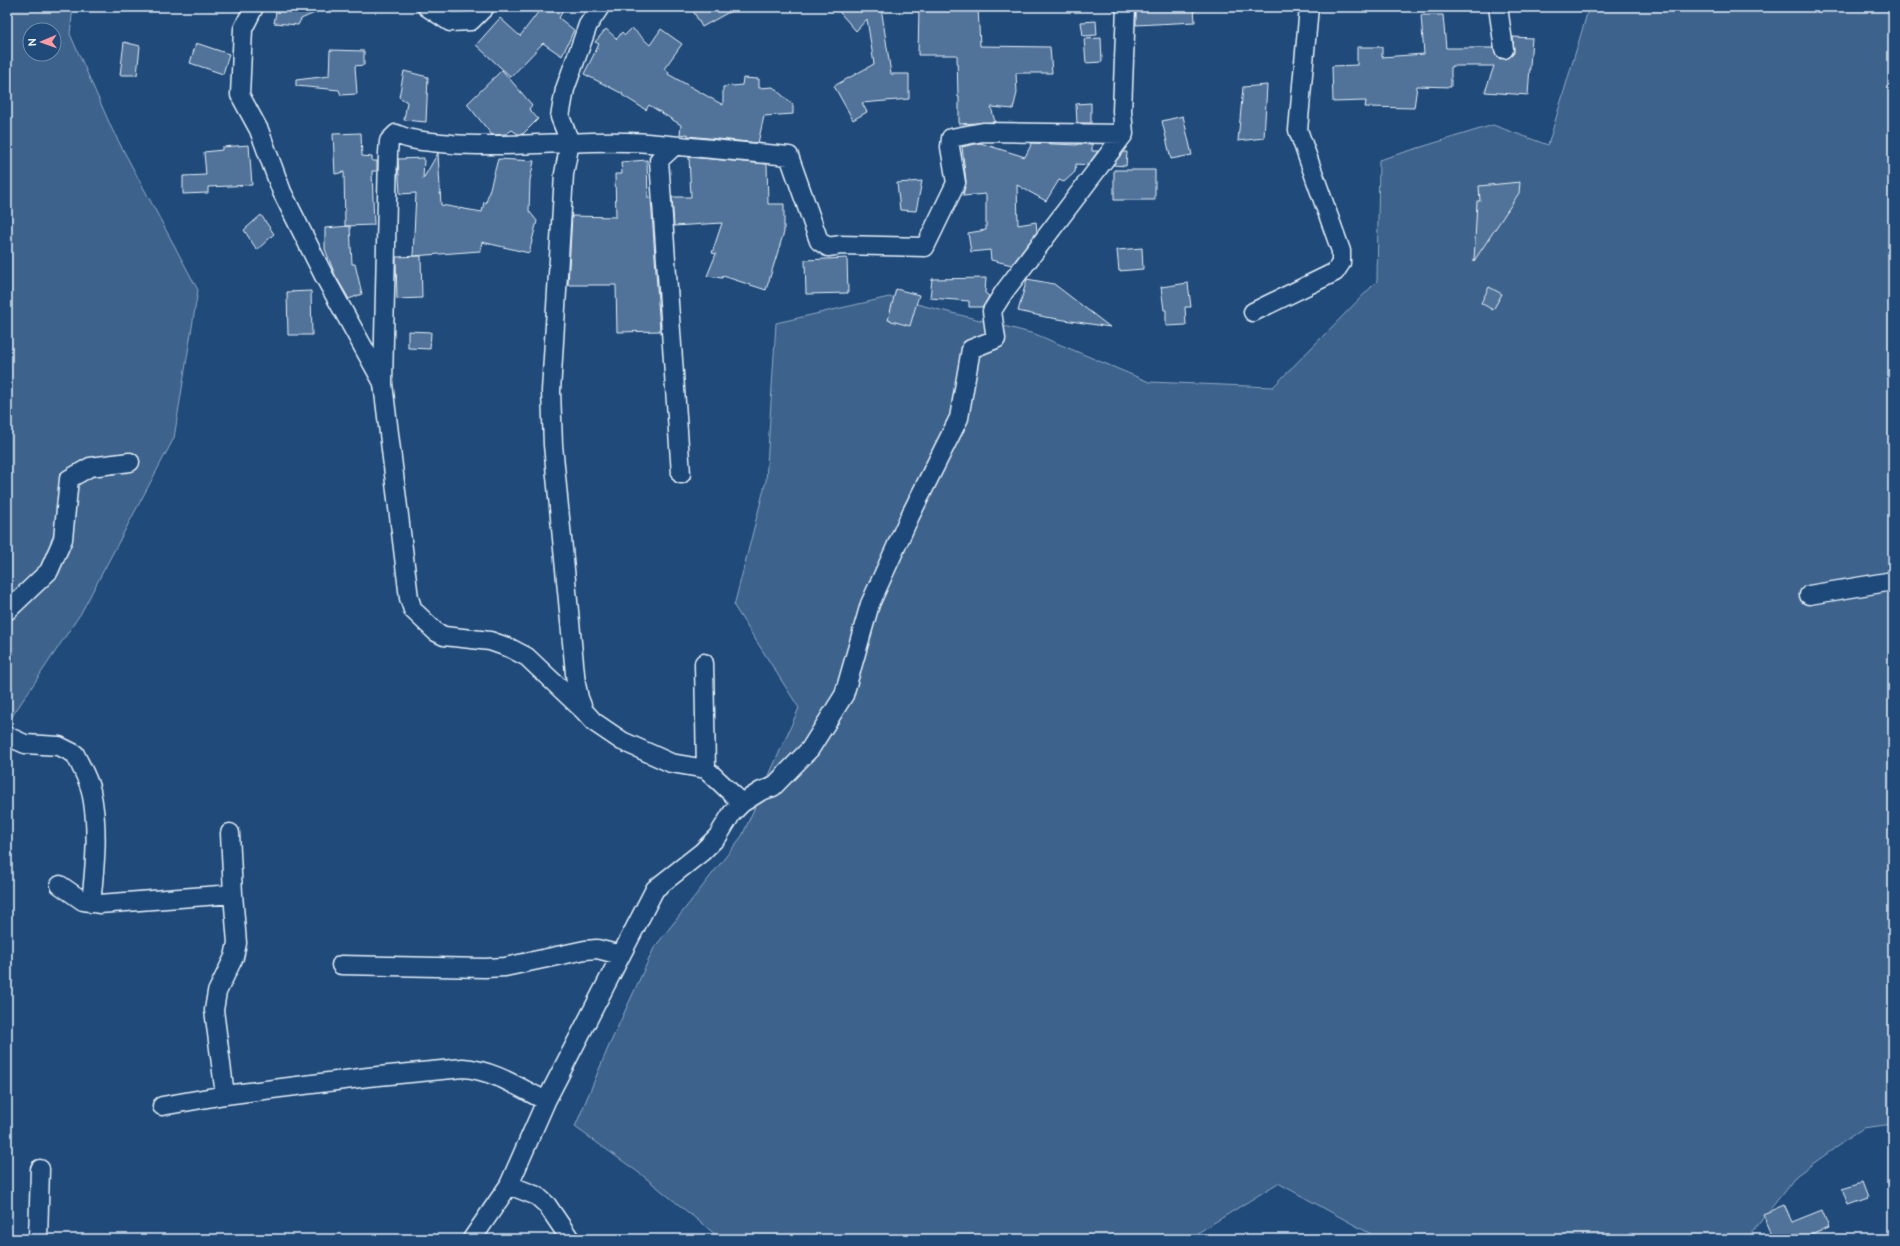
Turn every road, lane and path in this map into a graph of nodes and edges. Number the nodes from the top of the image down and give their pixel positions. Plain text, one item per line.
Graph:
1 (254, 7) edge
2 (427, 7) edge
3 (485, 7) edge
4 (600, 7) edge
5 (1126, 7) edge
6 (1309, 7) edge
7 (1498, 7) edge
8 (1504, 49) dead end
9 (1124, 134) junction
10 (570, 142) junction
11 (669, 145) junction
12 (1253, 312) dead end
13 (383, 384) junction
14 (130, 462) dead end
15 (681, 474) dead end
16 (1893, 580) edge
17 (1809, 595) dead end
18 (7, 611) edge
19 (704, 663) dead end
20 (584, 711) junction
21 (7, 736) edge
22 (706, 769) junction
23 (742, 803) junction
24 (230, 833) dead end
25 (60, 885) dead end
26 (233, 894) junction
27 (91, 903) junction
28 (621, 955) junction
29 (341, 965) dead end
30 (225, 1096) junction
31 (546, 1101) junction
32 (162, 1106) dead end
33 (40, 1169) dead end
34 (509, 1185) junction
35 (38, 1239) edge
36 (472, 1239) edge
37 (570, 1239) edge

1 - 13 street
2 - 3 street
4 - 10 street
5 - 9 street
6 - 12 street
7 - 8 street
9 - 11 street
9 - 23 street
10 - 11 street
10 - 13 street
10 - 20 street
11 - 15 street
13 - 20 street
14 - 18 street
16 - 17 street
19 - 22 street
20 - 22 street
21 - 27 street
22 - 23 street
23 - 28 street
24 - 26 street
25 - 27 street
26 - 27 street
26 - 30 street
28 - 29 street
28 - 31 street
30 - 31 street
30 - 32 street
31 - 34 street
33 - 35 street
34 - 36 street
34 - 37 street

